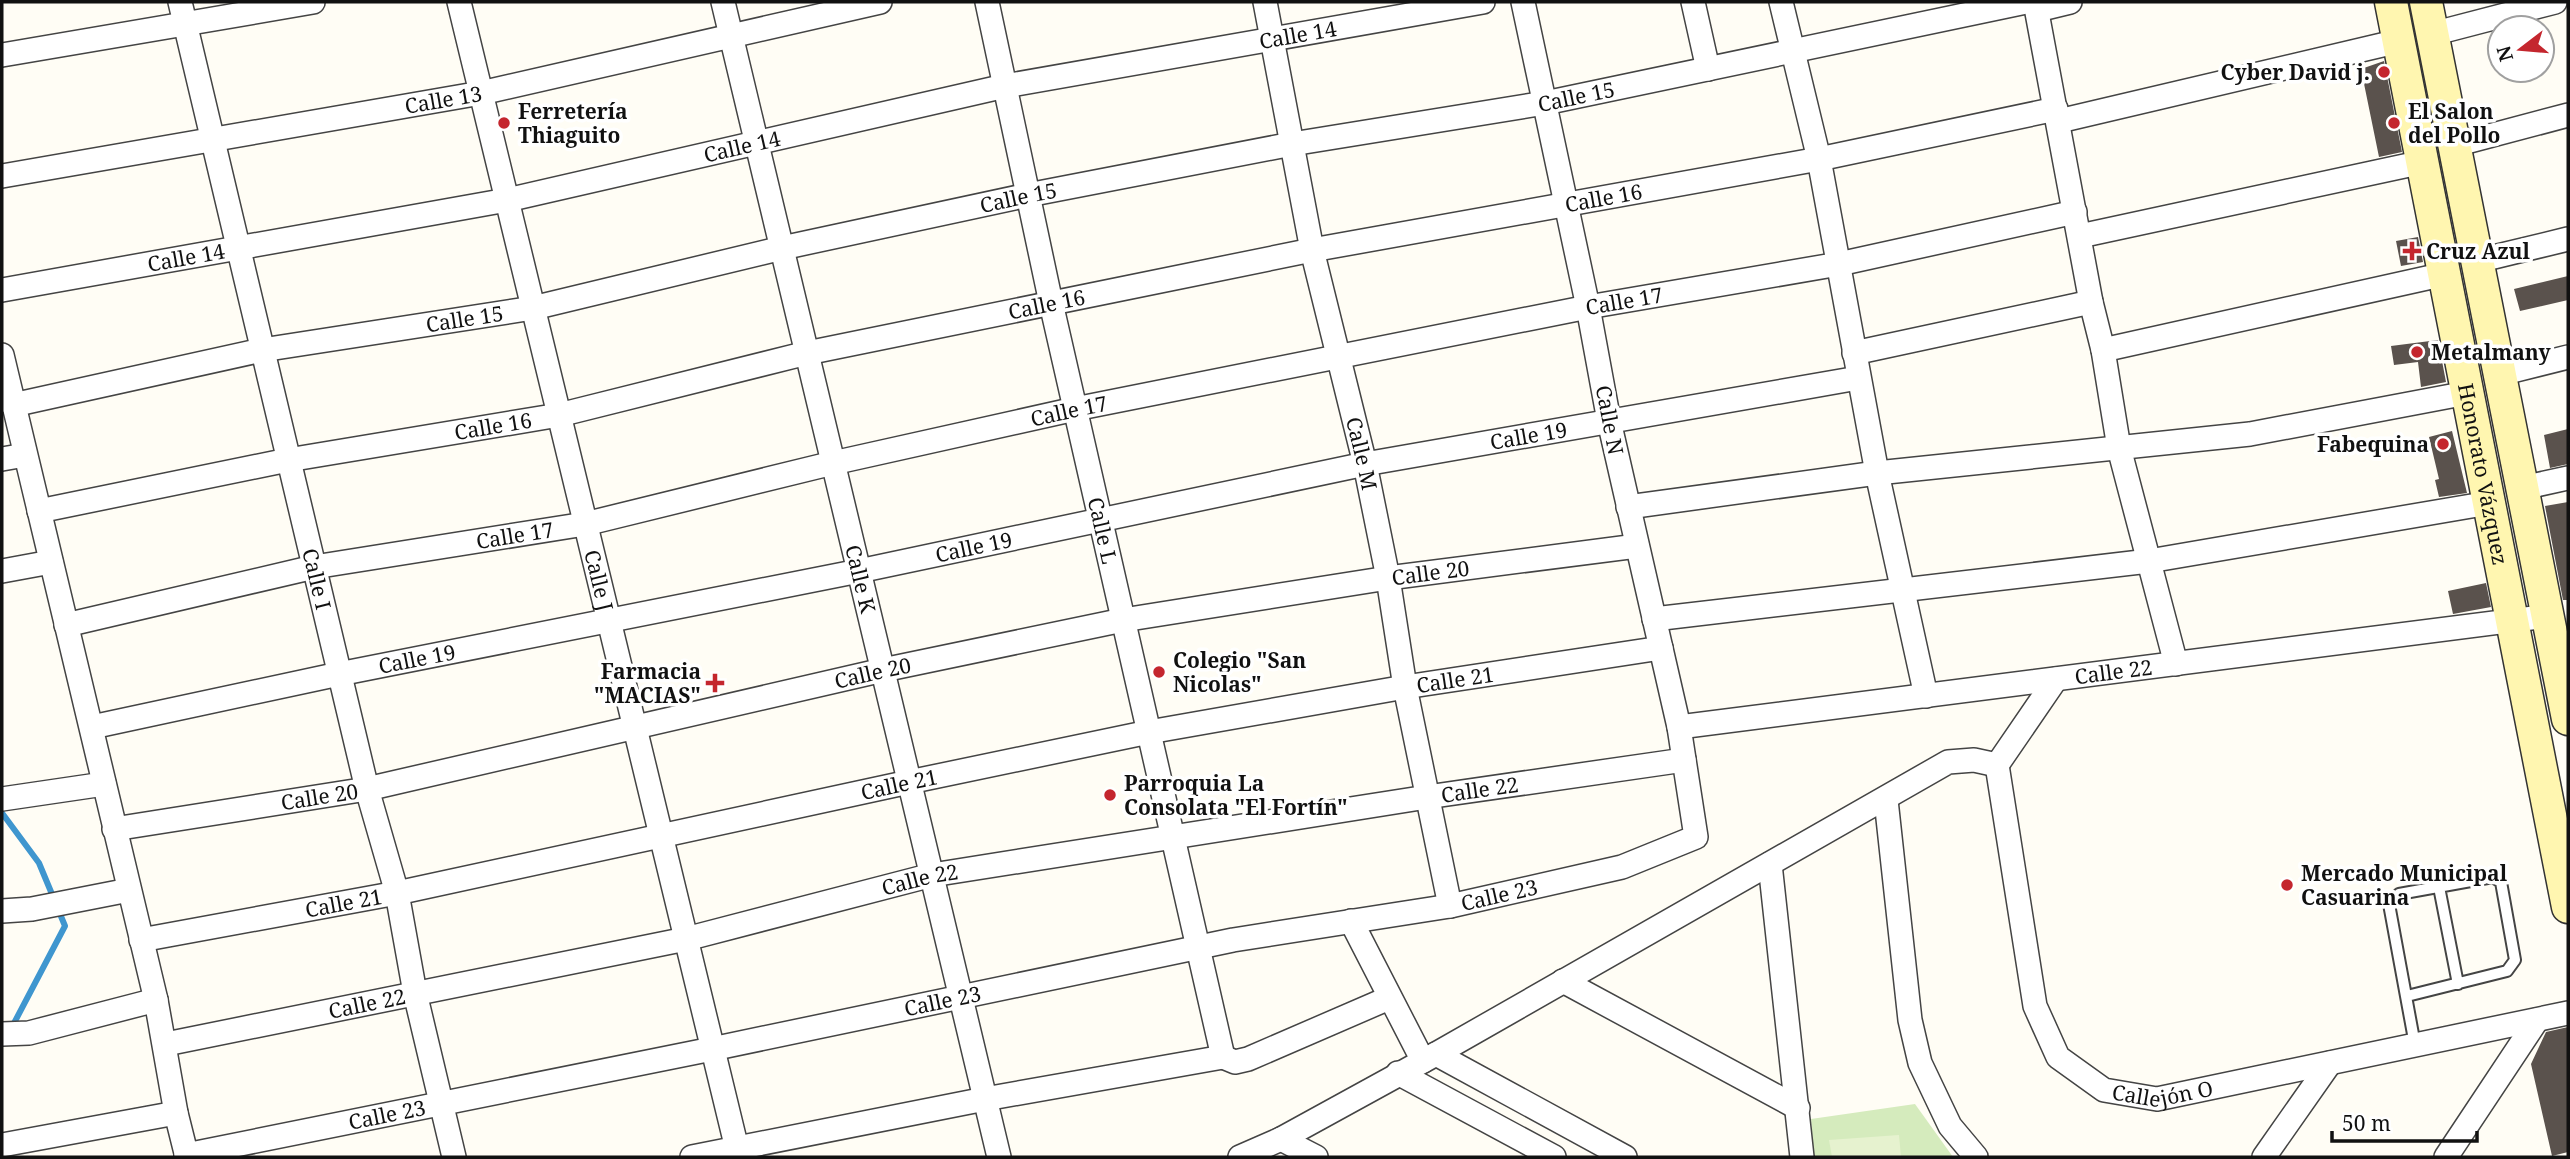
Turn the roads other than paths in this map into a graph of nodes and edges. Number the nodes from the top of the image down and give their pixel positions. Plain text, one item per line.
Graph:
1 (313, 2) edge
2 (459, 2) edge
3 (723, 2) edge
4 (880, 2) edge
5 (987, 2) edge
6 (1265, 2) edge
7 (1483, 2) edge
8 (1523, 2) edge
9 (1693, 2) edge
10 (1781, 2) edge
11 (2070, 2) edge
12 (2391, 2) edge
13 (2426, 2) edge
14 (2555, 2) edge
15 (2032, 4) edge
16 (183, 13) edge
17 (2432, 34) junction
18 (731, 36) junction
19 (1274, 38) junction
20 (2399, 41) junction
21 (1791, 50) junction
22 (2, 55) edge
23 (1707, 68) junction
24 (1005, 86) junction
25 (481, 93) junction
26 (1545, 103) junction
27 (2058, 115) junction
28 (2568, 115) edge
29 (212, 139) junction
30 (757, 143) junction
31 (1292, 144) junction
32 (2455, 145) junction
33 (1819, 159) junction
34 (2423, 162) junction
35 (2, 176) edge
36 (1028, 195) junction
37 (507, 200) junction
38 (1567, 205) junction
39 (2075, 212) junction
40 (2080, 236) junction
41 (2568, 239) edge
42 (238, 247) junction
43 (782, 248) junction
44 (1312, 250) junction
45 (2477, 261) junction
46 (1839, 264) junction
47 (2445, 274) junction
48 (2, 290) edge
49 (2091, 302) junction
50 (1051, 303) junction
51 (1588, 307) junction
52 (533, 308) junction
53 (262, 350) junction
54 (2103, 350) junction
55 (807, 353) junction
56 (1854, 353) junction
57 (2, 355) edge
58 (1337, 357) junction
59 (2568, 357) edge
60 (2500, 374) junction
61 (1858, 378) junction
62 (2467, 393) junction
63 (13, 405) junction
64 (1075, 409) junction
65 (559, 415) junction
66 (1609, 421) junction
67 (2119, 448) junction
68 (26, 455) junction
69 (2, 459) edge
70 (288, 460) junction
71 (833, 463) junction
72 (1365, 464) junction
73 (1877, 473) junction
74 (2568, 478) edge
75 (2522, 488) junction
76 (2489, 503) junction
77 (1628, 507) junction
78 (39, 511) junction
79 (1100, 518) junction
80 (585, 524) junction
81 (1637, 546) junction
82 (2149, 561) junction
83 (51, 562) junction
84 (314, 567) junction
85 (2, 571) edge
86 (859, 571) junction
87 (1388, 579) junction
88 (1903, 590) junction
89 (2548, 616) junction
90 (1654, 619) junction
91 (1123, 620) junction
92 (2511, 620) junction
93 (609, 621) junction
94 (66, 625) junction
95 (1661, 648) junction
96 (2176, 664) junction
97 (883, 670) junction
98 (339, 674) junction
99 (2056, 679) junction
100 (1405, 687) junction
101 (1926, 696) junction
102 (2568, 719) edge
103 (92, 727) junction
104 (634, 727) junction
105 (1679, 727) junction
106 (1149, 732) junction
107 (1684, 760) junction
108 (1997, 765) junction
109 (909, 782) junction
110 (104, 784) junction
111 (366, 789) junction
112 (1427, 797) junction
113 (2, 799) edge
114 (1886, 800) junction
115 (114, 829) junction
116 (661, 835) junction
117 (1173, 836) junction
118 (1696, 838) joint
119 (1770, 864) junction
120 (932, 875) junction
121 (2439, 887) junction
122 (129, 890) junction
123 (397, 893) junction
124 (1450, 906) junction
125 (2568, 907) edge
126 (2, 911) edge
127 (1350, 921) junction
128 (686, 939) junction
129 (141, 940) junction
130 (1198, 947) junction
131 (1563, 981) junction
132 (2458, 984) junction
133 (415, 993) junction
134 (2407, 996) junction
135 (960, 997) junction
136 (1389, 998) junction
137 (156, 1000) junction
138 (2568, 1013) edge
139 (2537, 1020) junction
140 (2, 1034) edge
141 (166, 1044) junction
142 (2415, 1045) junction
143 (712, 1049) junction
144 (1223, 1057) junction
145 (1430, 1057) junction
146 (2330, 1063) junction
147 (1398, 1073) junction
148 (985, 1099) junction
149 (441, 1104) junction
150 (1798, 1108) junction
151 (176, 1113) junction
152 (1281, 1139) junction
153 (2, 1144) edge
154 (738, 1153) edge
155 (186, 1156) edge
156 (454, 1157) edge
157 (692, 1157) edge
158 (999, 1157) edge
159 (1240, 1157) edge
160 (1316, 1157) edge
161 (1554, 1157) edge
162 (1625, 1157) edge
163 (1802, 1157) edge
164 (1976, 1157) edge
165 (2264, 1157) edge
166 (2446, 1157) edge

1 - 16 street
2 - 25 street, Calle J
3 - 18 street, Calle K
4 - 18 street, Calle 13
5 - 24 street, Calle L
6 - 19 street, Calle M
7 - 19 street, Calle 14
8 - 26 street, Calle N
9 - 23 street
10 - 21 street
11 - 15 street, Calle 15
12 - 20 street, Honorato Vázquez
13 - 17 street, Honorato Vázquez
14 - 17 street
15 - 21 street, Calle 15
15 - 27 street
16 - 22 street
16 - 29 street, Calle I
17 - 32 street, Honorato Vázquez
18 - 25 street, Calle 13
18 - 30 street, Calle K
19 - 24 street, Calle 14
19 - 31 street, Calle M
20 - 27 street, Calle 16
20 - 34 street, Honorato Vázquez
21 - 23 street, Calle 15
21 - 33 street
23 - 26 street, Calle 15
24 - 30 street, Calle 14
24 - 36 street, Calle L
25 - 29 street, Calle 13
25 - 37 street, Calle J
26 - 31 street, Calle 15
26 - 38 street, Calle N
27 - 33 street, Calle 16
27 - 39 street
28 - 32 street
29 - 35 street, Calle 13
29 - 42 street, Calle I
30 - 37 street, Calle 14
30 - 43 street, Calle K
31 - 36 street, Calle 15
31 - 44 street, Calle M
32 - 45 street, Honorato Vázquez
33 - 38 street, Calle 16
33 - 46 street
34 - 40 street
34 - 47 street, Honorato Vázquez
36 - 43 street, Calle 15
36 - 50 street, Calle L
37 - 42 street, Calle 14
37 - 52 street, Calle J
38 - 44 street, Calle 16
38 - 51 street, Calle N
39 - 40 street
39 - 46 street, Calle 17
40 - 49 street
41 - 45 street
42 - 48 street, Calle 14
42 - 53 street, Calle I
43 - 52 street, Calle 15
43 - 55 street, Calle K
44 - 50 street, Calle 16
44 - 58 street, Calle M
45 - 60 street, Honorato Vázquez
46 - 51 street, Calle 17
46 - 56 street
47 - 54 street
47 - 62 street, Honorato Vázquez
49 - 54 street
49 - 56 street
50 - 55 street, Calle 16
50 - 64 street, Calle L
51 - 58 street, Calle 17
51 - 66 street, Calle N
52 - 53 street, Calle 15
52 - 65 street, Calle J
53 - 63 street, Calle 15
53 - 70 street, Calle I
54 - 67 street
55 - 65 street, Calle 16
55 - 71 street, Calle K
56 - 61 street
57 - 63 street
58 - 64 street, Calle 17
58 - 72 street, Calle M
59 - 60 street
60 - 75 street, Honorato Vázquez
61 - 66 street, Calle 19
61 - 73 street
62 - 67 street
62 - 76 street, Honorato Vázquez
63 - 68 street
64 - 71 street, Calle 17
64 - 79 street, Calle L
65 - 70 street, Calle 16
65 - 80 street, Calle J
66 - 72 street, Calle 19
66 - 77 street, Calle N
67 - 73 street
67 - 82 street
68 - 69 street
68 - 78 street
70 - 78 street, Calle 16
70 - 84 street, Calle I
71 - 80 street, Calle 17
71 - 86 street, Calle K
72 - 79 street, Calle 19
72 - 87 street, Calle M
73 - 77 street
73 - 88 street
74 - 75 street
75 - 89 street, Honorato Vázquez
76 - 82 street
76 - 92 street, Honorato Vázquez
77 - 81 street, Calle N
78 - 83 street
79 - 86 street, Calle 19
79 - 91 street, Calle L
80 - 84 street, Calle 17
80 - 93 street, Calle J
81 - 87 street, Calle 20
81 - 90 street, Calle N
82 - 88 street
82 - 96 street
83 - 85 street
83 - 94 street
84 - 94 street, Calle 17
84 - 98 street, Calle I
86 - 93 street, Calle 19
86 - 97 street, Calle K
87 - 91 street, Calle 20
87 - 100 street, Calle M
88 - 90 street
88 - 101 street
89 - 92 street, Calle 22
89 - 102 street, Honorato Vázquez
90 - 95 street, Calle N
91 - 97 street, Calle 20
91 - 106 street, Calle L
92 - 96 street, Calle 22
92 - 125 street, Honorato Vázquez
93 - 98 street, Calle 19
93 - 104 street, Calle J
94 - 103 street
95 - 100 street, Calle 21
95 - 105 street, Calle N
96 - 99 street, Calle 22
97 - 104 street, Calle 20
97 - 109 street, Calle K
98 - 103 street, Calle 19
98 - 111 street, Calle I
99 - 101 street, Calle 22
99 - 108 street
100 - 106 street, Calle 21
100 - 112 street, Calle M
101 - 105 street, Calle 22
103 - 110 street
104 - 111 street, Calle 20
104 - 116 street, Calle J
105 - 107 street, Calle N
106 - 109 street, Calle 21
106 - 117 street, Calle L
107 - 112 street, Calle 22
107 - 118 street, Calle N
108 - 114 street
108 - 146 street, Callejón O
109 - 116 street, Calle 21
109 - 120 street, Calle K
110 - 113 street
110 - 115 street
111 - 115 street, Calle 20
111 - 123 street, Calle I
112 - 117 street, Calle 22
112 - 124 street, Calle M
114 - 119 street
114 - 164 street
115 - 122 street
116 - 123 street, Calle 21
116 - 128 street, Calle J
117 - 120 street, Calle 22
117 - 130 street, Calle L
118 - 124 street, Calle 23
119 - 131 street
119 - 150 street
120 - 128 street, Calle 22
120 - 135 street, Calle K
121 - 132 lane
121 - 132 lane
121 - 134 lane
122 - 126 street
122 - 129 street
123 - 129 street, Calle 21
123 - 133 street, Calle I
124 - 127 street, Calle 23
127 - 130 street, Calle 23
127 - 136 street
128 - 133 street, Calle 22
128 - 143 street, Calle J
129 - 137 street
130 - 135 street, Calle 23
130 - 144 street, Calle L
131 - 145 street
131 - 150 street
132 - 134 lane
133 - 141 street, Calle 22
133 - 149 street, Calle I
134 - 142 lane
135 - 143 street, Calle 23
135 - 148 street, Calle K
136 - 144 street
136 - 145 street
137 - 140 street
137 - 141 street
138 - 139 street, Callejón O
139 - 142 street, Callejón O
139 - 166 street
141 - 151 street
142 - 146 street, Callejón O
143 - 149 street, Calle 23
143 - 154 street, Calle J
144 - 148 street
145 - 147 street
145 - 162 street
146 - 165 street
147 - 152 street
147 - 161 street
148 - 154 street
148 - 158 street, Calle K
149 - 155 street, Calle 23
149 - 156 street, Calle I
150 - 163 street
151 - 153 street
151 - 155 street
152 - 159 street
152 - 160 street
154 - 157 street

